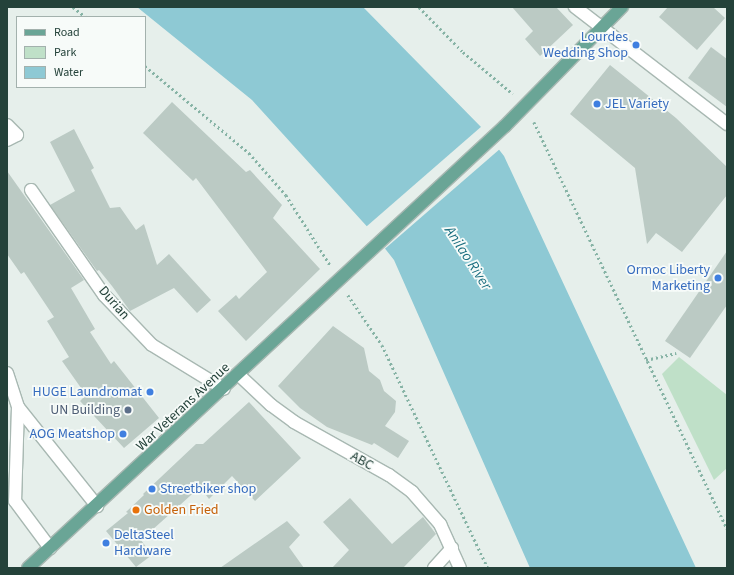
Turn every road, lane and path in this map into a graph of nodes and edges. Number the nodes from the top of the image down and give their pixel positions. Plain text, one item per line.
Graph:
1 (74, 7) edge
2 (419, 7) edge
3 (575, 7) edge
4 (622, 7) edge
5 (85, 16) edge
6 (601, 27) junction
7 (524, 107) junction
8 (727, 124) edge
9 (7, 125) edge
10 (7, 140) edge
11 (31, 190) dead end
12 (676, 353) dead end
13 (646, 360) junction
14 (7, 374) edge
15 (239, 375) junction
16 (224, 389) junction
17 (18, 408) junction
18 (97, 506) junction
19 (727, 528) edge
20 (50, 548) junction
21 (452, 548) junction
22 (28, 568) edge
23 (434, 568) edge
24 (460, 568) edge

1 - 5 path
2 - 7 path
3 - 6 street
4 - 6 main road, War Veterans Avenue
6 - 7 main road, War Veterans Avenue
6 - 8 street
7 - 13 path
7 - 15 main road, War Veterans Avenue
9 - 10 street
11 - 16 street, Durian
12 - 13 path
13 - 19 path
14 - 17 street
15 - 16 main road, War Veterans Avenue
15 - 21 street, ABC
16 - 18 main road, War Veterans Avenue
17 - 18 street
17 - 20 street
18 - 20 main road, War Veterans Avenue
20 - 22 main road, War Veterans Avenue
21 - 23 street
21 - 24 street, ABC

